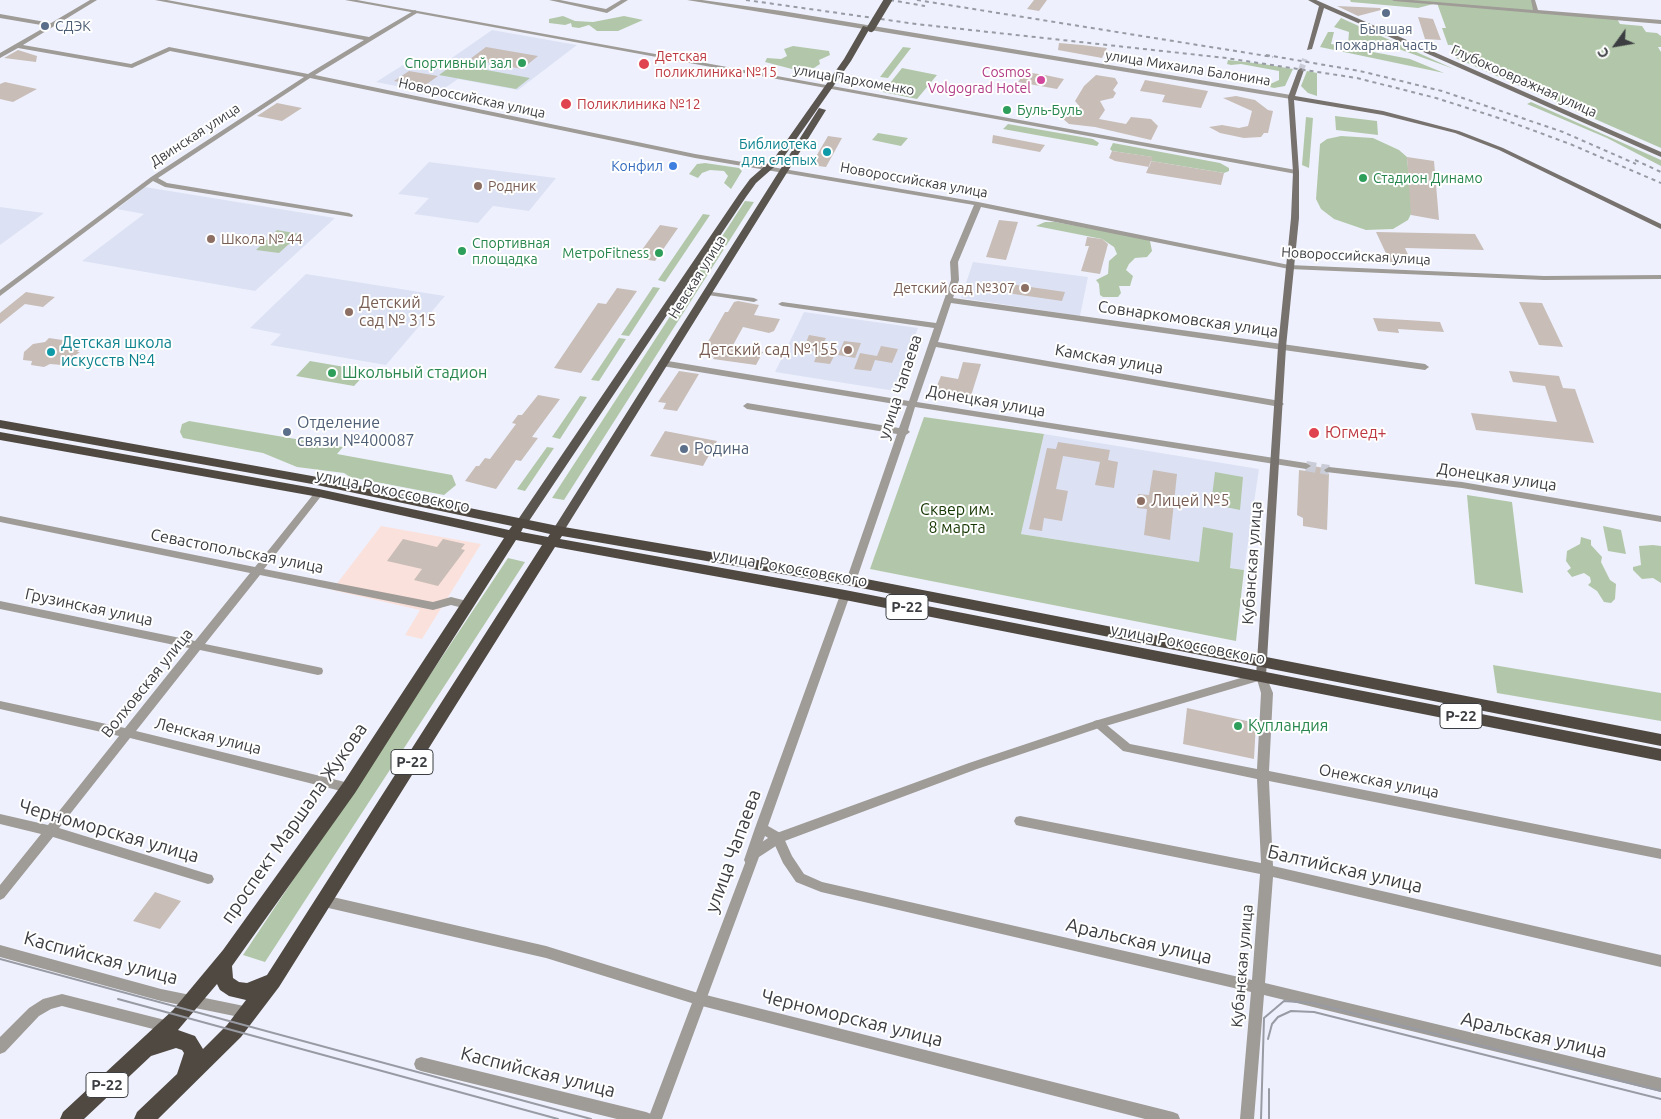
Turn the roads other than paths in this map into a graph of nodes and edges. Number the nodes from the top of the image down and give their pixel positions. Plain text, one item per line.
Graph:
1 (94, 0) edge
2 (158, 0) edge
3 (348, 0) edge
4 (552, 0) edge
5 (625, 0) edge
6 (690, 0) edge
7 (882, 0) edge
8 (888, 0) edge
9 (1311, 0) edge
10 (1394, 0) edge
11 (1533, 0) edge
12 (1322, 2) edge
13 (415, 12) junction
14 (1536, 12) junction
15 (0, 16) edge
16 (1661, 22) edge
17 (53, 25) junction
18 (868, 28) junction
19 (368, 39) junction
20 (18, 46) junction
21 (1309, 49) tunnel mouth
22 (0, 56) edge
23 (1301, 70) tunnel mouth
24 (309, 76) junction
25 (831, 89) junction
26 (1291, 97) junction
27 (1661, 155) edge
28 (769, 168) junction
29 (786, 170) junction
30 (1296, 172) junction
31 (153, 178) junction
32 (760, 195) junction
33 (742, 196) junction
34 (978, 204) junction
35 (349, 215) dead end
36 (1661, 228) edge
37 (1289, 267) junction
38 (1661, 276) edge
39 (708, 292) junction
40 (0, 294) edge
41 (754, 300) dead end
42 (947, 300) junction
43 (782, 304) dead end
44 (938, 326) junction
45 (932, 344) junction
46 (1282, 348) junction
47 (662, 363) junction
48 (1426, 367) dead end
49 (914, 403) junction
50 (1280, 404) junction
51 (746, 406) dead end
52 (0, 424) edge
53 (905, 432) junction
54 (0, 436) edge
55 (1274, 462) junction
56 (1306, 466) tunnel mouth
57 (1329, 470) tunnel mouth
58 (320, 493) junction
59 (0, 519) edge
60 (1661, 519) edge
61 (517, 530) junction
62 (555, 537) junction
63 (258, 570) junction
64 (851, 581) junction
65 (845, 595) junction
66 (0, 605) edge
67 (467, 605) junction
68 (197, 647) junction
69 (1261, 669) junction
70 (318, 671) dead end
71 (0, 705) edge
72 (1098, 724) junction
73 (127, 733) junction
74 (1661, 740) edge
75 (1661, 755) edge
76 (1263, 774) junction
77 (349, 788) junction
78 (0, 819) edge
79 (1020, 821) dead end
80 (761, 828) junction
81 (51, 831) junction
82 (778, 838) junction
83 (1661, 854) edge
84 (747, 868) junction
85 (1266, 870) junction
86 (208, 878) dead end
87 (0, 894) edge
88 (324, 900) junction
89 (0, 951) edge
90 (1661, 961) edge
91 (223, 963) junction
92 (273, 981) junction
93 (1256, 988) junction
94 (698, 999) junction
95 (192, 1002) junction
96 (249, 1013) junction
97 (168, 1027) junction
98 (0, 1047) edge
99 (145, 1051) junction
100 (421, 1064) dead end
101 (1661, 1085) edge
102 (179, 1086) junction
103 (70, 1119) edge
104 (144, 1119) edge
105 (646, 1119) edge
106 (655, 1119) edge
107 (1173, 1119) edge
108 (1247, 1119) edge

1 - 17 street
2 - 19 street
3 - 13 street, улица Пархоменко
4 - 5 street
6 - 26 street, улица Михаила Балонина
7 - 18 main road
8 - 18 main road, bridge
9 - 12 main road, Глубокоовражная улица
10 - 14 street
11 - 14 street
12 - 21 main road
12 - 27 main road, Глубокоовражная улица
13 - 19 street, Двинская улица
13 - 25 street, улица Пархоменко
14 - 16 street
15 - 17 street
17 - 20 street
18 - 25 main road, Невская улица
19 - 24 street, Двинская улица
20 - 22 street
20 - 24 street, Новороссийская улица
23 - 26 main road, Кубанская улица
24 - 28 street, Новороссийская улица
24 - 31 street, Двинская улица
25 - 28 main road, Невская улица
25 - 29 main road, Невская улица
25 - 30 street, улица Пархоменко
26 - 30 main road, Кубанская улица
26 - 36 main road, улица Михаила Балонина
28 - 29 street, Новороссийская улица
28 - 33 main road, Невская улица
29 - 32 main road, Невская улица
29 - 34 street, Новороссийская улица
30 - 37 main road, Кубанская улица
31 - 35 street
31 - 40 street, Двинская улица
32 - 33 main road
32 - 39 main road, Невская улица
33 - 61 main road, Невская улица
34 - 37 street, Новороссийская улица
34 - 42 street, улица Чапаева
37 - 38 street, Новороссийская улица
37 - 46 main road, Кубанская улица
39 - 41 street
39 - 47 main road, Невская улица
42 - 44 street, улица Чапаева
42 - 46 street, Совнаркомовская улица
43 - 44 street
44 - 45 street, улица Чапаева
45 - 49 street, улица Чапаева
45 - 50 street, Камская улица
46 - 48 street, Совнаркомовская улица
46 - 50 main road, Кубанская улица
47 - 49 street, Донецкая улица
47 - 62 main road, Невская улица
49 - 53 street, улица Чапаева
49 - 55 street, Донецкая улица
50 - 55 main road, Кубанская улица
51 - 53 street
52 - 61 highway, улица Рокоссовского
53 - 64 street, улица Чапаева
54 - 58 highway, улица Рокоссовского
55 - 56 street, Донецкая улица
55 - 69 main road, Кубанская улица
57 - 60 street, Донецкая улица
58 - 61 highway, улица Рокоссовского
58 - 63 street, Волховская улица
59 - 63 street, Севастопольская улица
61 - 62 highway, улица Рокоссовского
61 - 67 highway, проспект Маршала Жукова / Р-22
62 - 64 highway, улица Рокоссовского / Р-22
62 - 65 highway, улица Рокоссовского / Р-22
62 - 88 highway, Р-22
63 - 67 street, Севастопольская улица
63 - 68 street, Волховская улица
64 - 69 highway, улица Рокоссовского / Р-22
65 - 69 highway, улица Рокоссовского / Р-22
65 - 80 street, улица Чапаева
66 - 68 street, Грузинская улица
67 - 77 highway, проспект Маршала Жукова / Р-22
68 - 70 street, Грузинская улица
68 - 73 street, Волховская улица
69 - 72 street
69 - 74 highway, улица Рокоссовского / Р-22
69 - 75 highway, улица Рокоссовского / Р-22
69 - 76 street, Кубанская улица
71 - 73 street, Ленская улица
72 - 76 street, Онежская улица
72 - 82 street
73 - 77 street, Ленская улица
73 - 81 street, Волховская улица
76 - 83 street, Онежская улица
76 - 85 street, Кубанская улица
77 - 91 highway, проспект Маршала Жукова / Р-22
78 - 81 street, Черноморская улица
79 - 85 street, Балтийская улица
80 - 82 street
80 - 84 street, улица Чапаева
81 - 86 street, Черноморская улица
81 - 87 street, Волховская улица
82 - 84 street
82 - 93 street, Аральская улица
84 - 94 street, улица Чапаева
85 - 90 street, Балтийская улица
85 - 93 street, Кубанская улица
88 - 92 highway, Р-22
88 - 94 street, Черноморская улица
89 - 95 street, Каспийская улица
91 - 92 highway
91 - 95 highway, проспект Маршала Жукова / Р-22
92 - 96 highway, Р-22
93 - 101 street, Аральская улица
93 - 108 street, Кубанская улица
94 - 106 street, улица Чапаева
94 - 107 street, Черноморская улица
95 - 96 street, Каспийская улица
95 - 97 highway, проспект Маршала Жукова / Р-22
96 - 102 highway, Р-22
97 - 98 street
97 - 99 highway, проспект Маршала Жукова / Р-22
99 - 102 highway
99 - 103 highway, проспект Маршала Жукова / Р-22
100 - 105 street, Каспийская улица
102 - 104 highway, Р-22

